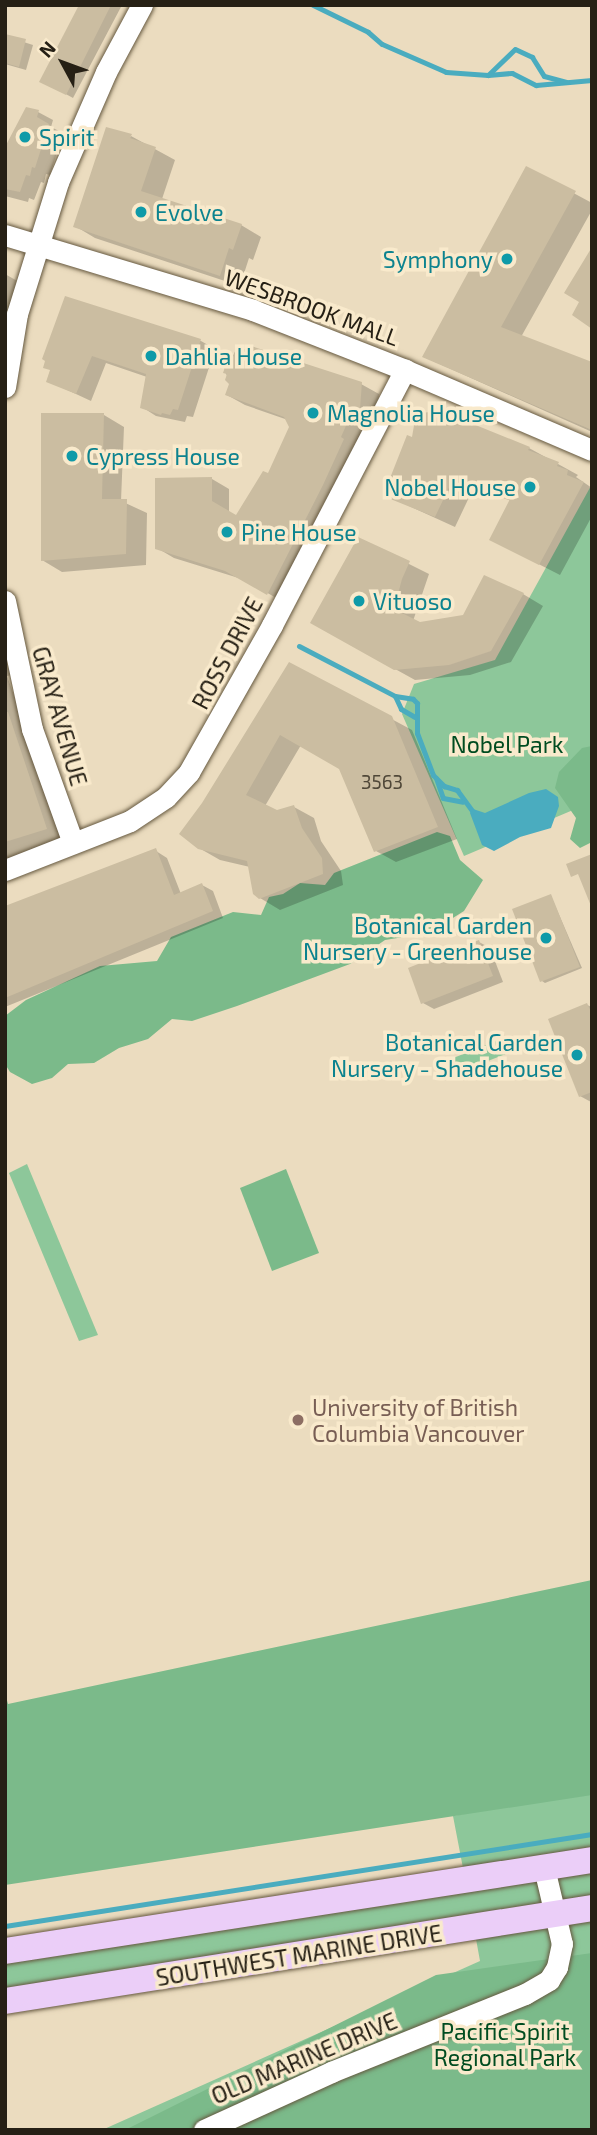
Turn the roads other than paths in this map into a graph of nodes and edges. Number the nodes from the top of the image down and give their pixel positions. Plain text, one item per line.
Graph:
1 (142, 5) edge
2 (5, 235) edge
3 (36, 244) junction
4 (405, 370) junction
5 (5, 387) edge
6 (592, 450) edge
7 (5, 601) edge
8 (73, 843) junction
9 (5, 870) edge
10 (592, 1860) edge
11 (544, 1868) junction
12 (592, 1908) edge
13 (555, 1915) junction
14 (5, 1951) edge
15 (5, 2001) edge
16 (204, 2130) edge

1 - 3 street
2 - 3 street, WESBROOK MALL
3 - 4 street, WESBROOK MALL
3 - 5 street
4 - 6 street, WESBROOK MALL
4 - 8 street, ROSS DRIVE
7 - 8 street, GRAY AVENUE
8 - 9 street, ROSS DRIVE
10 - 11 main road
11 - 13 street, OLD MARINE DRIVE
11 - 14 main road
12 - 13 main road, SOUTHWEST MARINE DRIVE
13 - 15 main road, SOUTHWEST MARINE DRIVE
13 - 16 street, OLD MARINE DRIVE

